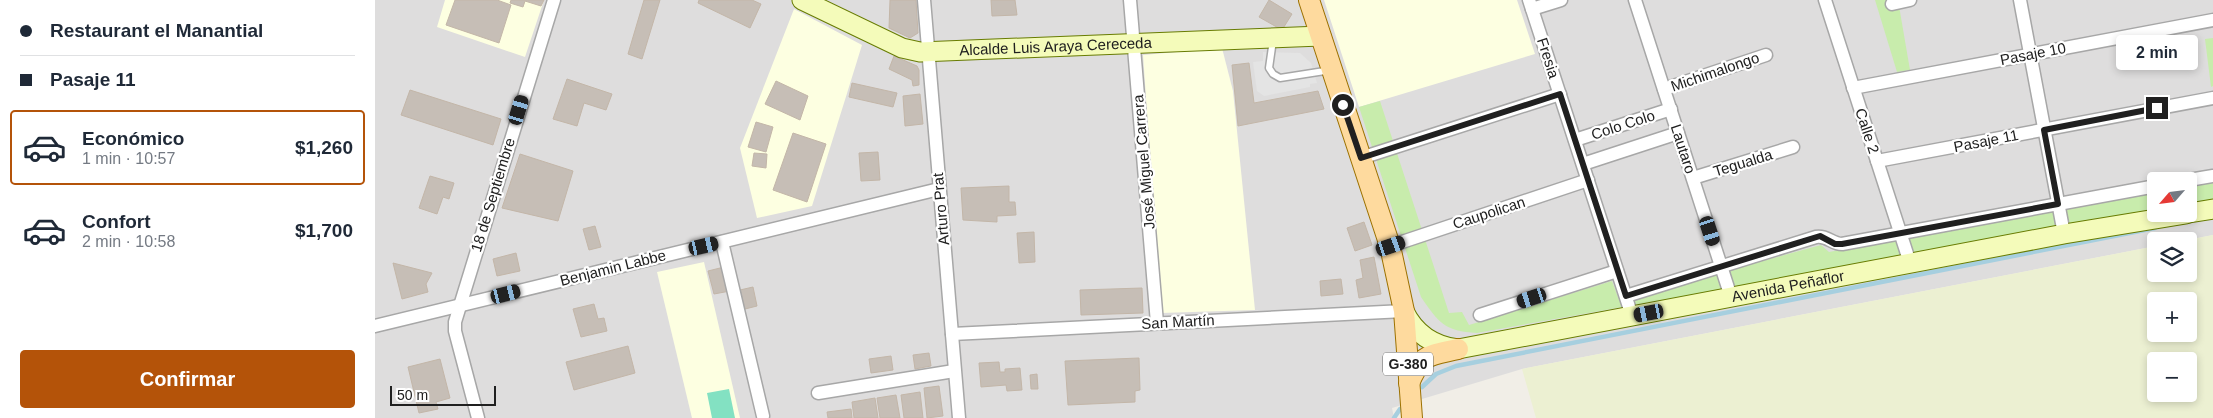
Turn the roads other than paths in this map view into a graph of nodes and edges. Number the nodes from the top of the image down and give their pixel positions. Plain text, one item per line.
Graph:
1 (553, 0) edge
2 (802, 0) edge
3 (924, 0) edge
4 (1130, 0) edge
5 (1309, 0) edge
6 (1561, 0) edge
7 (1636, 0) edge
8 (1825, 0) edge
9 (1910, 0) edge
10 (2020, 0) edge
11 (1891, 4) dead end
12 (1531, 5) edge
13 (2213, 20) edge
14 (1321, 36) junction
15 (1273, 38) junction
16 (1134, 44) junction
17 (928, 52) junction
18 (1767, 55) dead end
19 (2030, 55) junction
20 (1332, 70) junction
21 (1853, 88) junction
22 (1664, 89) junction
23 (1560, 94) junction
24 (2213, 98) edge
25 (1671, 109) junction
26 (2044, 130) junction
27 (1678, 133) junction
28 (1575, 140) junction
29 (1793, 147) dead end
30 (1361, 158) junction
31 (1877, 161) junction
32 (1583, 164) junction
33 (2213, 176) edge
34 (1693, 178) junction
35 (2197, 179) edge
36 (1588, 180) junction
37 (2147, 188) edge
38 (939, 189) junction
39 (2058, 204) junction
40 (2213, 209) edge
41 (2197, 212) edge
42 (2147, 221) edge
43 (1900, 233) junction
44 (2064, 234) junction
45 (722, 242) junction
46 (1391, 246) junction
47 (1910, 263) junction
48 (1721, 266) junction
49 (1617, 271) junction
50 (1626, 296) junction
51 (1731, 297) junction
52 (459, 305) junction
53 (1404, 311) junction
54 (1480, 315) dead end
55 (1632, 316) junction
56 (1157, 324) junction
57 (375, 326) edge
58 (952, 334) junction
59 (1458, 349) junction
60 (954, 371) junction
61 (1409, 383) junction
62 (818, 392) dead end
63 (763, 416) dead end
64 (478, 418) edge
65 (959, 418) edge
66 (1412, 418) edge

1 - 52 street, 18 de Septiembre
2 - 17 main road, Alcalde Luis Araya Cereceda
3 - 17 street, Arturo Prat
4 - 16 street, José Miguel Carrera
5 - 14 main road
6 - 12 street
7 - 22 street, Lautaro
8 - 21 street, Calle 2
9 - 11 street
10 - 19 street
12 - 23 street, Fresia
13 - 19 street, Pasaje 10
14 - 15 main road, Alcalde Luis Araya Cereceda
14 - 20 main road
15 - 16 main road, Alcalde Luis Araya Cereceda
15 - 20 lane
16 - 17 main road, Alcalde Luis Araya Cereceda
16 - 56 street, José Miguel Carrera
17 - 38 street, Arturo Prat
18 - 22 street, Michimalongo
19 - 21 street, Pasaje 10
19 - 26 street
20 - 30 main road
21 - 31 street, Calle 2
22 - 25 street, Lautaro
23 - 28 street, Fresia
23 - 30 street
24 - 26 street, Pasaje 11
25 - 27 street, Lautaro
25 - 28 street, Colo Colo
26 - 31 street, Pasaje 11
26 - 39 street
27 - 32 street, Colo Colo
27 - 34 street, Lautaro
28 - 32 street, Fresia
29 - 34 street, Tegualda
30 - 46 main road
31 - 43 street, Calle 2
32 - 36 street, Fresia
33 - 35 street
34 - 48 street, Lautaro
36 - 46 street, Caupolican
36 - 49 street, Fresia
37 - 39 street, Avenida Peñaflor
38 - 45 street, Benjamin Labbe
38 - 58 street, Arturo Prat
39 - 43 street, Avenida Peñaflor
39 - 44 street
40 - 41 main road, Avenida Peñaflor
42 - 44 main road, Avenida Peñaflor
43 - 47 street, Calle 2
43 - 48 street, Avenida Peñaflor
44 - 47 main road, Avenida Peñaflor
45 - 52 street, Benjamin Labbe
45 - 63 street
46 - 53 main road
47 - 51 main road, Avenida Peñaflor
48 - 50 street, Avenida Peñaflor
48 - 51 street, Lautaro
49 - 50 street, Fresia
49 - 54 street
50 - 55 street, Fresia
51 - 55 main road, Avenida Peñaflor
52 - 57 street, Benjamin Labbe
52 - 64 street, 18 de Septiembre
53 - 56 street, San Martín
53 - 59 main road, Avenida Peñaflor
53 - 61 main road, G-380
55 - 59 main road, Avenida Peñaflor
56 - 58 street, San Martín
58 - 60 street, Arturo Prat
59 - 61 main road
60 - 62 street
60 - 65 street, Arturo Prat
61 - 66 main road, G-380

